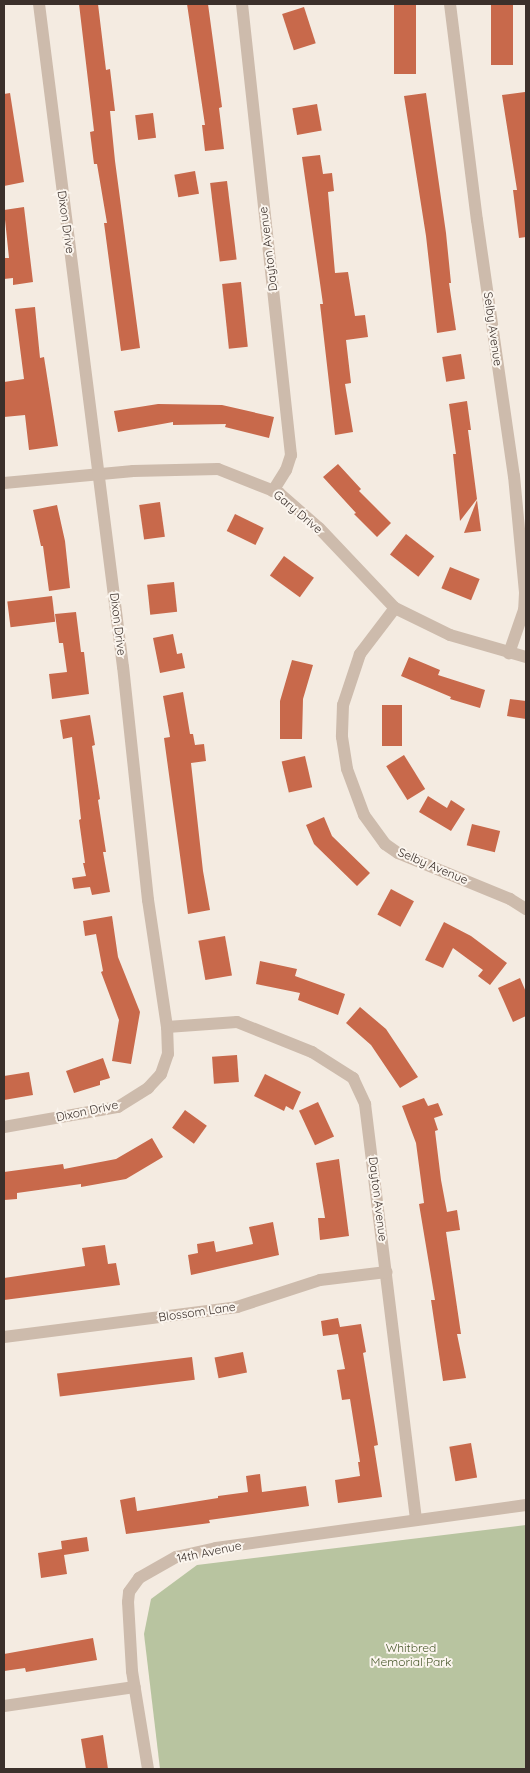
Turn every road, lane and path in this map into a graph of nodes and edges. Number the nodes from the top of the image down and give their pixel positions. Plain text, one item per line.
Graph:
1 (39, 4) edge
2 (242, 4) edge
3 (450, 4) edge
4 (99, 474) junction
5 (4, 483) edge
6 (273, 490) junction
7 (395, 608) junction
8 (509, 653) junction
9 (526, 657) edge
10 (526, 909) edge
11 (167, 1027) junction
12 (4, 1127) edge
13 (387, 1272) junction
14 (4, 1337) edge
15 (526, 1505) edge
16 (416, 1520) junction
17 (135, 1687) junction
18 (4, 1706) edge
19 (148, 1769) edge

1 - 4 street, Dixon Drive
2 - 6 street, Dayton Avenue
3 - 8 street, Selby Avenue
4 - 5 street, Gary Drive
4 - 6 street, Gary Drive
4 - 11 street, Dixon Drive
6 - 7 street, Gary Drive
7 - 8 street, Gary Drive
7 - 10 street, Selby Avenue
8 - 9 street, Gary Drive
11 - 12 street, Dixon Drive
11 - 13 street, Dayton Avenue
13 - 14 street, Blossom Lane
13 - 16 street, Dayton Avenue
15 - 16 street, 14th Avenue
16 - 17 street, 14th Avenue
17 - 18 street
17 - 19 street, 14th Avenue

